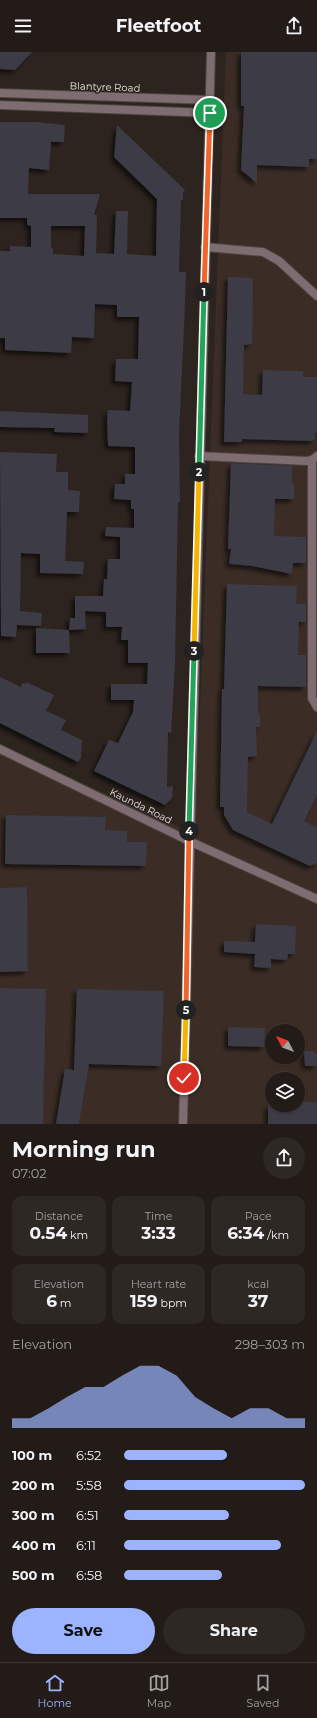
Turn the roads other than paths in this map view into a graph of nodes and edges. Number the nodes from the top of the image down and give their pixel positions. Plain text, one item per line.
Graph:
1 (211, 52) edge
2 (0, 93) edge
3 (210, 100) junction
4 (0, 105) edge
5 (210, 113) junction
6 (205, 247) junction
7 (317, 296) edge
8 (199, 456) junction
9 (314, 458) edge
10 (317, 707) edge
11 (0, 749) edge
12 (189, 841) junction
13 (317, 899) edge
14 (183, 1124) edge

1 - 3 street
2 - 3 street, Blantyre Road
3 - 5 street
4 - 5 street
5 - 6 street
6 - 7 street
6 - 8 street
8 - 9 street
8 - 12 street
9 - 10 street
11 - 12 street, Kaunda Road
12 - 13 street, Kaunda Road
12 - 14 street

